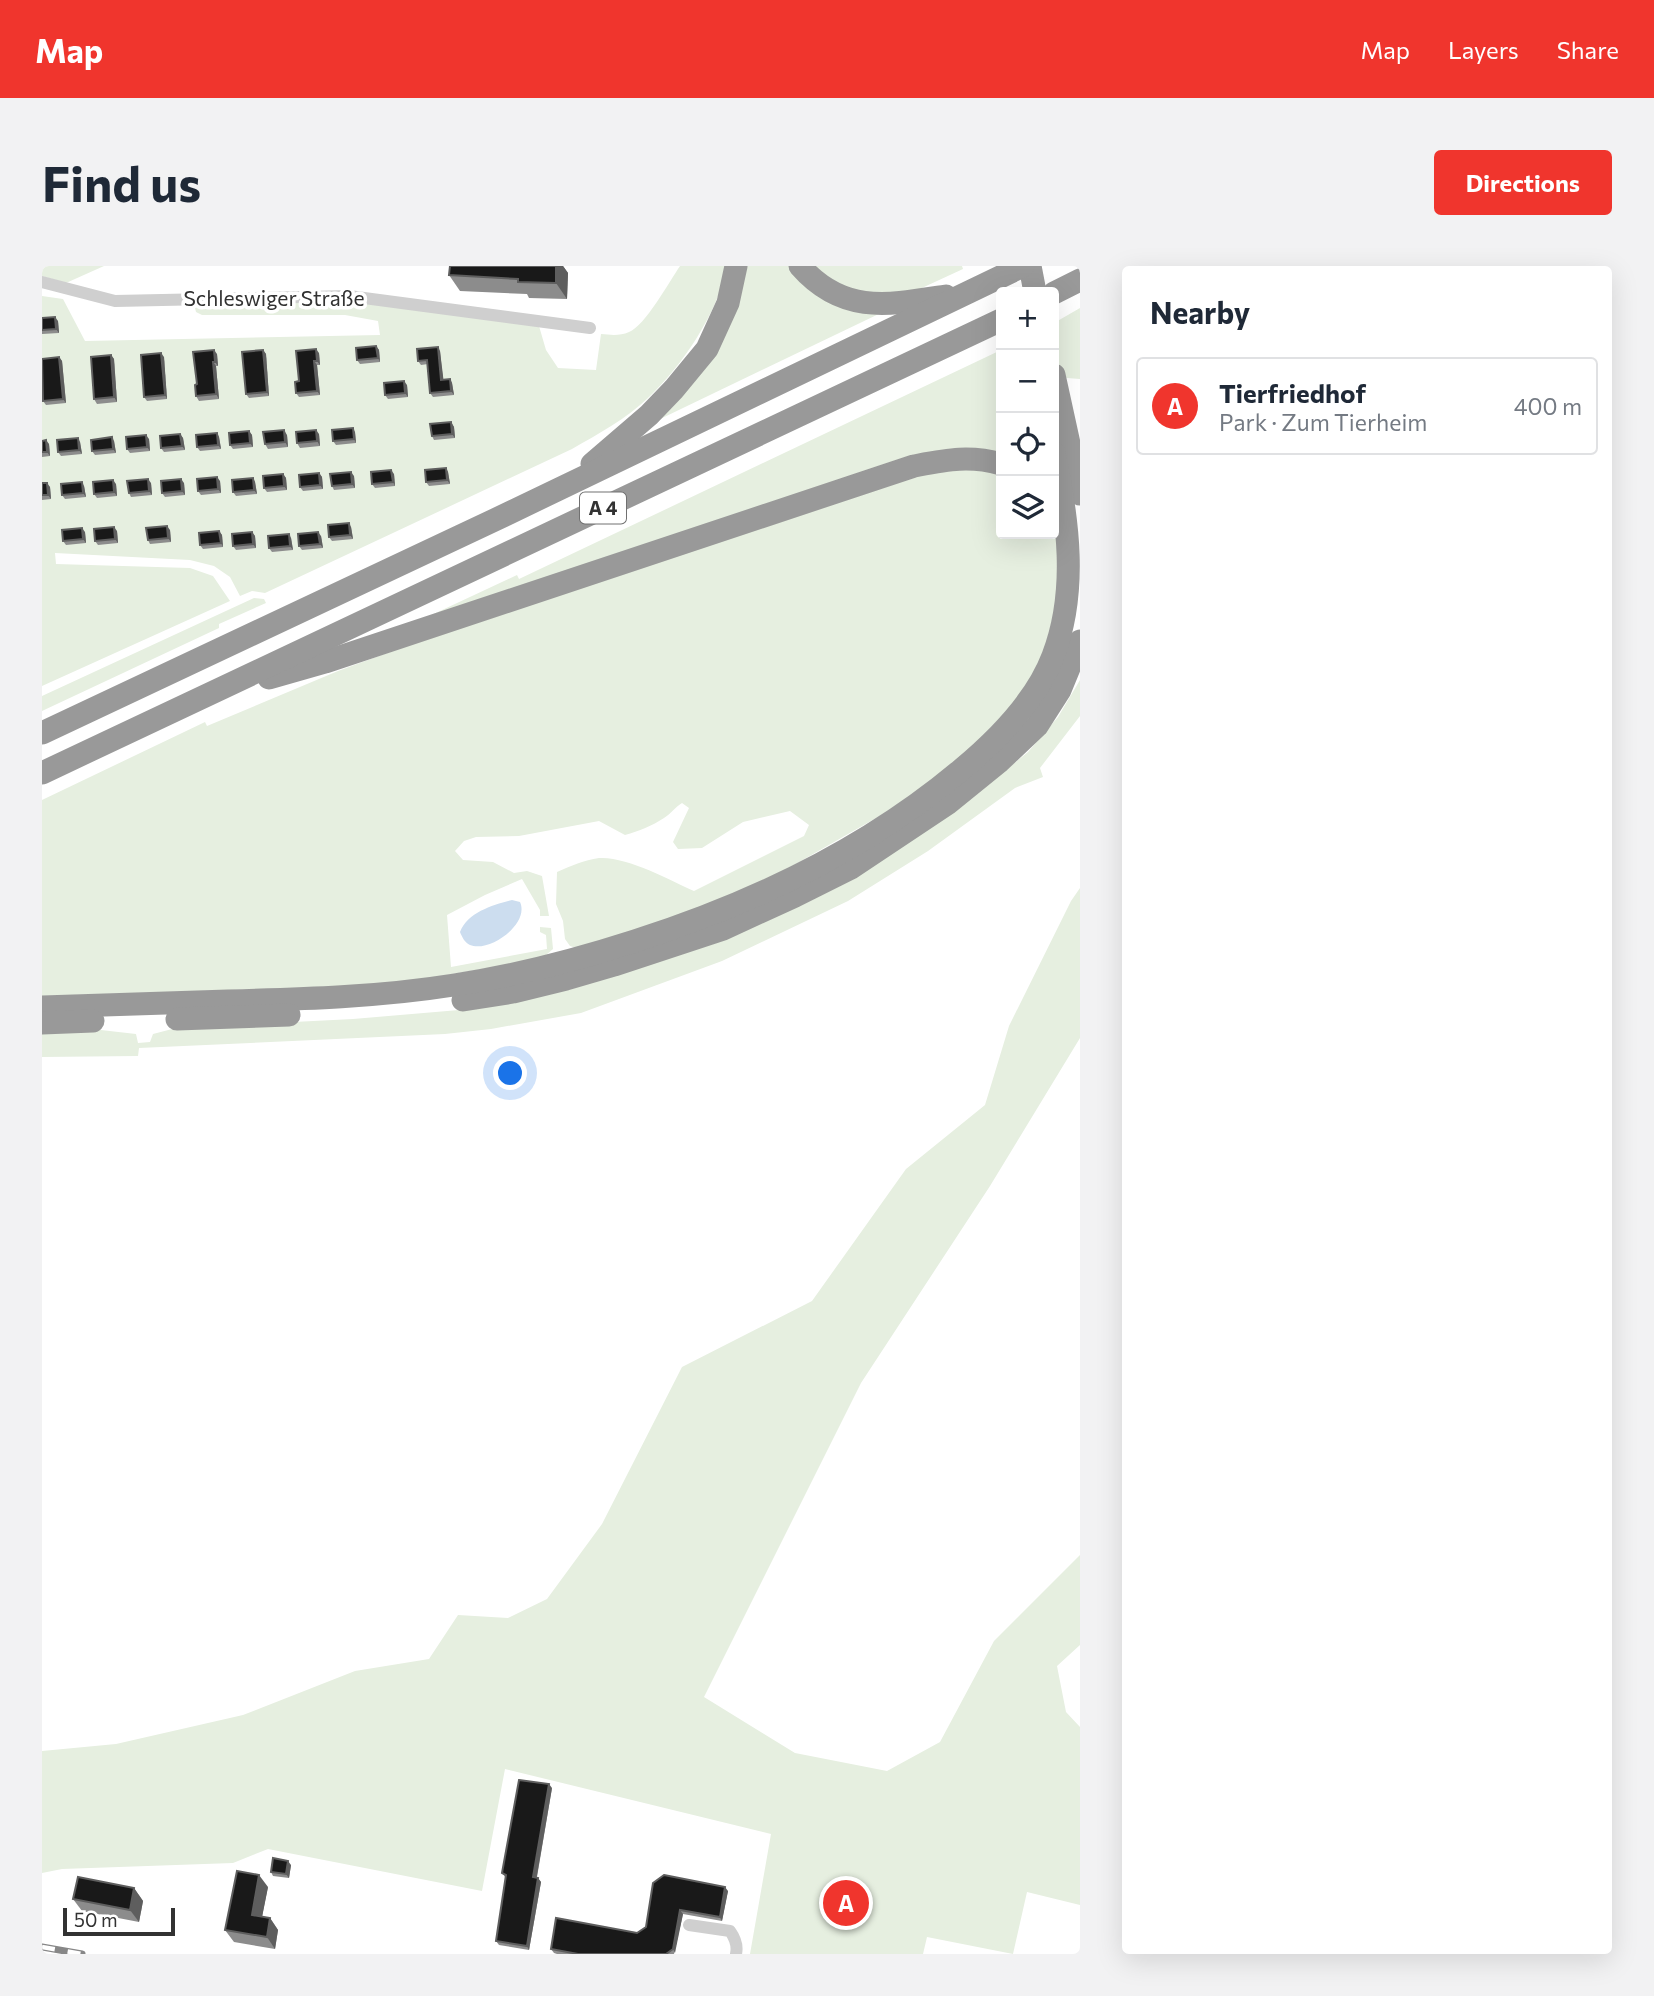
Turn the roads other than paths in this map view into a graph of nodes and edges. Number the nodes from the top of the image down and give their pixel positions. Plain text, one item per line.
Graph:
1 (736, 266) edge
2 (800, 266) edge
3 (1023, 266) edge
4 (1030, 266) edge
5 (1006, 271) edge
6 (1080, 280) edge
7 (42, 282) edge
8 (1015, 287) edge
9 (1034, 287) edge
10 (1059, 290) edge
11 (970, 292) junction
12 (996, 322) edge
13 (590, 328) dead end
14 (1059, 395) edge
15 (996, 462) edge
16 (1078, 472) edge
17 (1059, 476) edge
18 (571, 483) junction
19 (1059, 522) edge
20 (1066, 536) junction
21 (1080, 641) edge
22 (205, 696) junction
23 (42, 733) edge
24 (42, 773) edge
25 (42, 1007) edge
26 (42, 1023) edge
27 (689, 1925) dead end
28 (736, 1954) edge

1 - 18 highway, A 4
2 - 11 highway
3 - 5 highway, A 4
4 - 9 highway
5 - 8 highway
5 - 11 highway, A 4
6 - 10 highway
7 - 13 street, Schleswiger Straße
11 - 18 highway, A 4
12 - 22 highway, A 4
14 - 16 highway
15 - 22 highway
17 - 20 highway
18 - 23 highway, A 4
19 - 20 highway
20 - 25 highway
21 - 26 highway
22 - 24 highway, A 4
27 - 28 street

